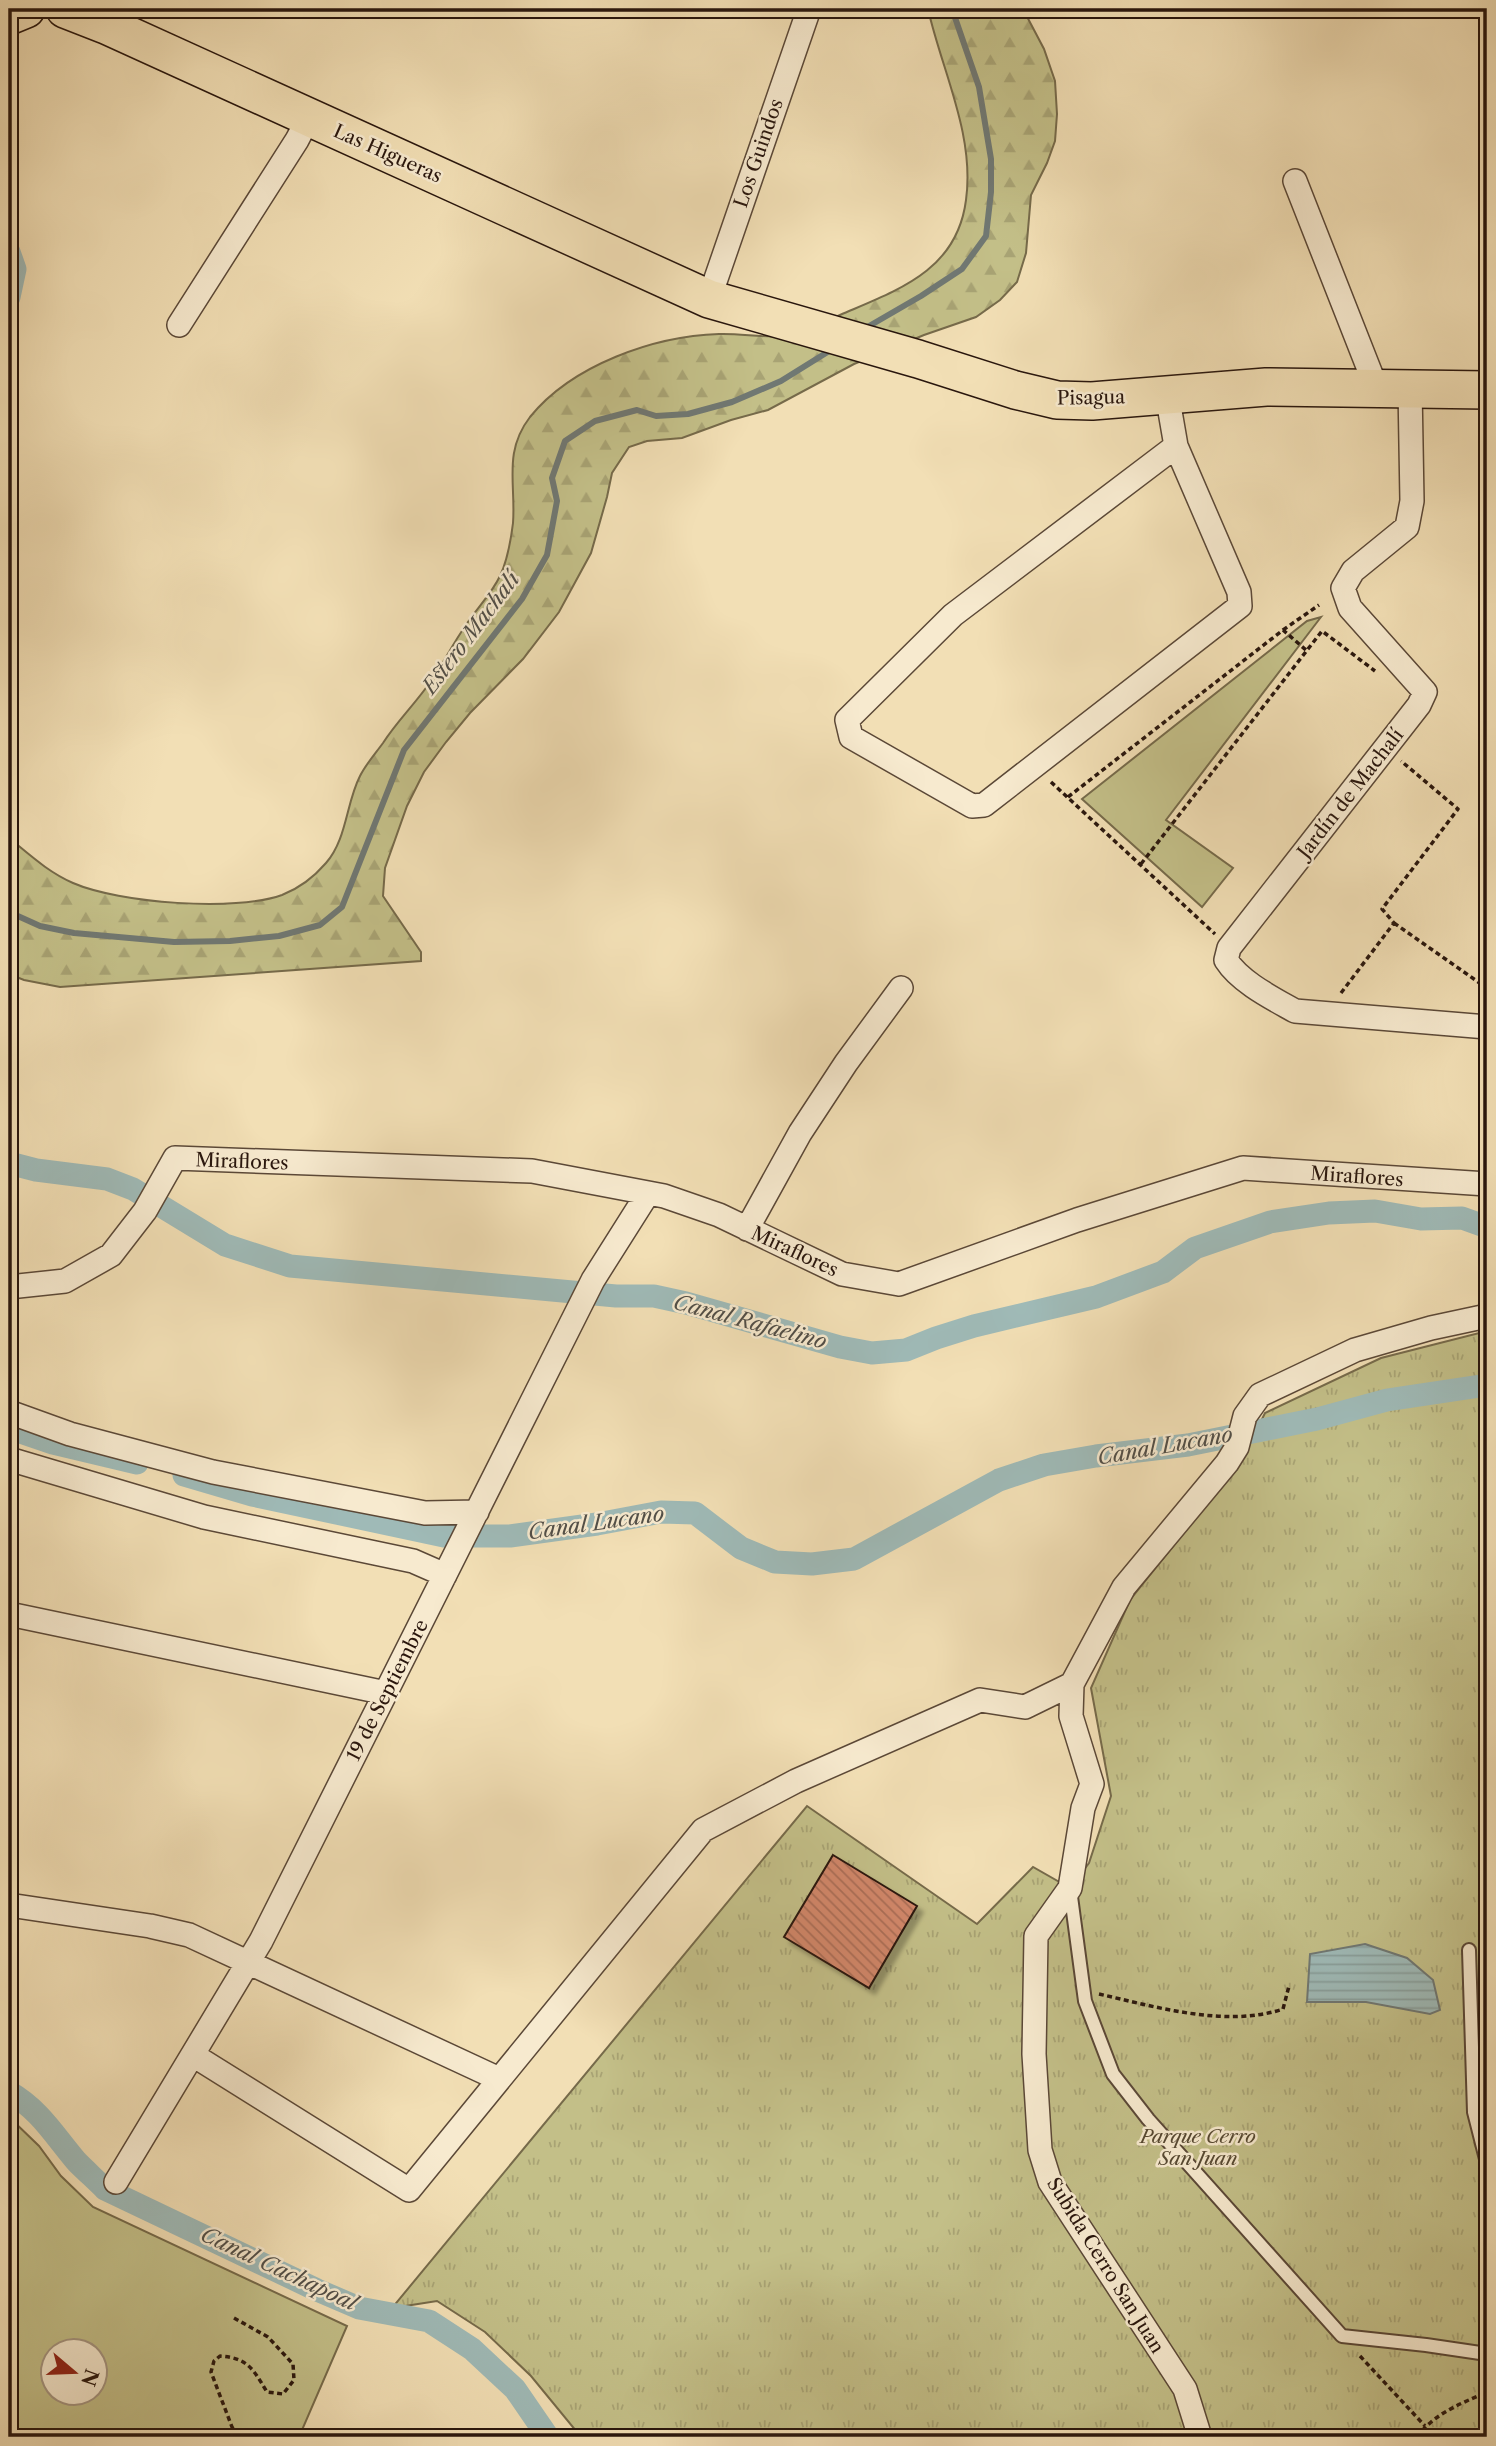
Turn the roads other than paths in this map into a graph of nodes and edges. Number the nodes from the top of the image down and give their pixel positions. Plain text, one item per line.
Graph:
1 (26, 9) edge
2 (65, 9) edge
3 (809, 9) edge
4 (9, 16) edge
5 (309, 117) junction
6 (1295, 181) dead end
7 (709, 299) junction
8 (179, 325) dead end
9 (1393, 387) junction
10 (1487, 390) edge
11 (1167, 394) junction
12 (1176, 446) junction
13 (901, 988) dead end
14 (1487, 1027) edge
15 (1487, 1184) edge
16 (648, 1193) junction
17 (747, 1229) junction
18 (9, 1287) edge
19 (1487, 1316) edge
20 (9, 1412) edge
21 (9, 1459) edge
22 (474, 1517) junction
23 (445, 1575) junction
24 (11, 1622) edge
25 (1072, 1684) junction
26 (386, 1693) junction
27 (1070, 1888) junction
28 (9, 1905) edge
29 (1469, 1950) dead end
30 (247, 1964) junction
31 (193, 2055) junction
32 (499, 2079) junction
33 (1487, 2163) edge
34 (116, 2182) dead end
35 (1487, 2354) edge
36 (1200, 2437) edge

1 - 4 main road
2 - 5 main road, Las Higueras
3 - 7 street, Los Guindos
5 - 7 main road, Las Higueras
5 - 8 street
6 - 9 street
7 - 11 main road, Pisagua
9 - 10 main road, Pisagua
9 - 11 main road, Pisagua
9 - 14 street, Jardín de Machalí
11 - 12 street
12 - 12 street
13 - 17 street
15 - 17 street, Miraflores
16 - 17 street, Miraflores
16 - 18 street, Miraflores
16 - 22 street, 19 de Septiembre
19 - 25 street, Subida Cerro San Juan
20 - 22 street
21 - 23 street
22 - 23 street, 19 de Septiembre
23 - 26 street, 19 de Septiembre
24 - 26 street
25 - 27 street, Subida Cerro San Juan
25 - 32 street
26 - 30 street, 19 de Septiembre
27 - 35 lane
27 - 36 street, Subida Cerro San Juan
28 - 30 street
29 - 33 lane
30 - 31 street, 19 de Septiembre
30 - 32 street
31 - 32 street
31 - 34 street, 19 de Septiembre

